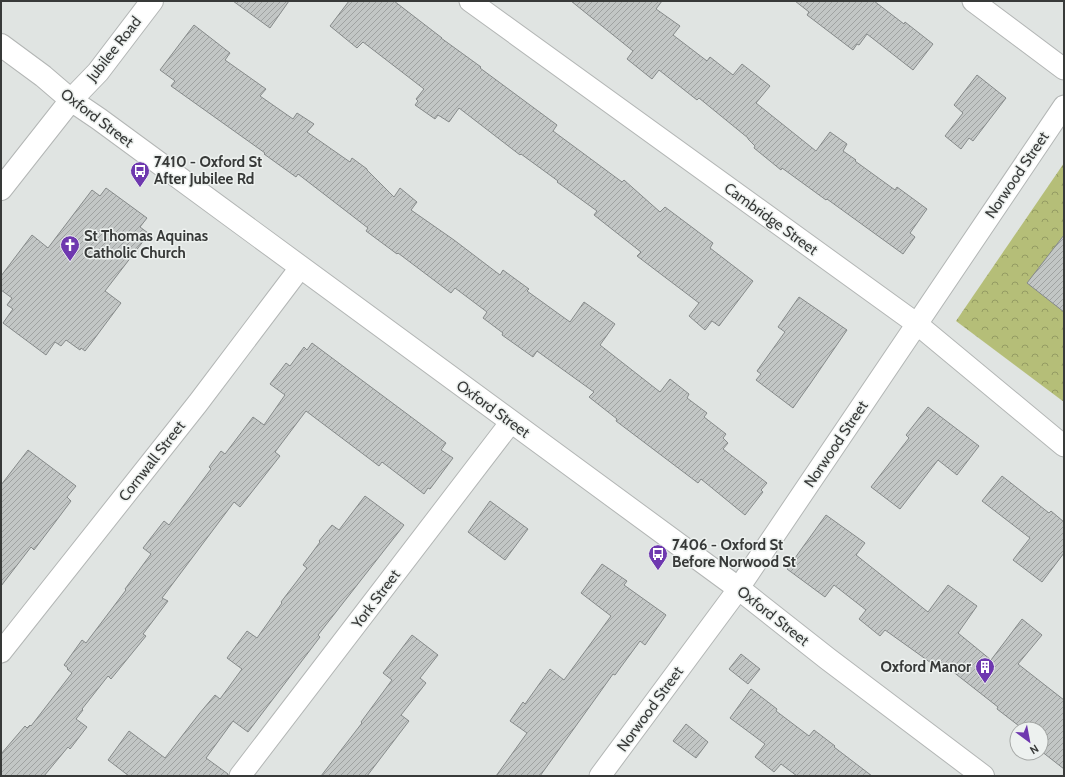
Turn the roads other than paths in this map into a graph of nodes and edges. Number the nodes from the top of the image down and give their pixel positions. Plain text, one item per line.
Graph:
1 (152, 1) edge
2 (470, 1) edge
3 (972, 1) edge
4 (1, 45) edge
5 (1064, 69) edge
6 (70, 100) junction
7 (1064, 106) edge
8 (1, 189) edge
9 (300, 268) junction
10 (917, 324) junction
11 (511, 422) junction
12 (1064, 446) edge
13 (738, 588) junction
14 (1, 652) edge
15 (240, 776) edge
16 (600, 776) edge
17 (983, 776) edge

1 - 6 main road, Jubilee Road
2 - 10 street, Cambridge Street
3 - 5 street
4 - 6 main road, Oxford Street
6 - 8 main road, Jubilee Road
6 - 9 main road, Oxford Street
7 - 10 street, Norwood Street
9 - 11 main road, Oxford Street
9 - 14 street, Cornwall Street
10 - 12 street, Cambridge Street
10 - 13 street, Norwood Street
11 - 13 main road, Oxford Street
11 - 15 street, York Street
13 - 16 street, Norwood Street
13 - 17 main road, Oxford Street

